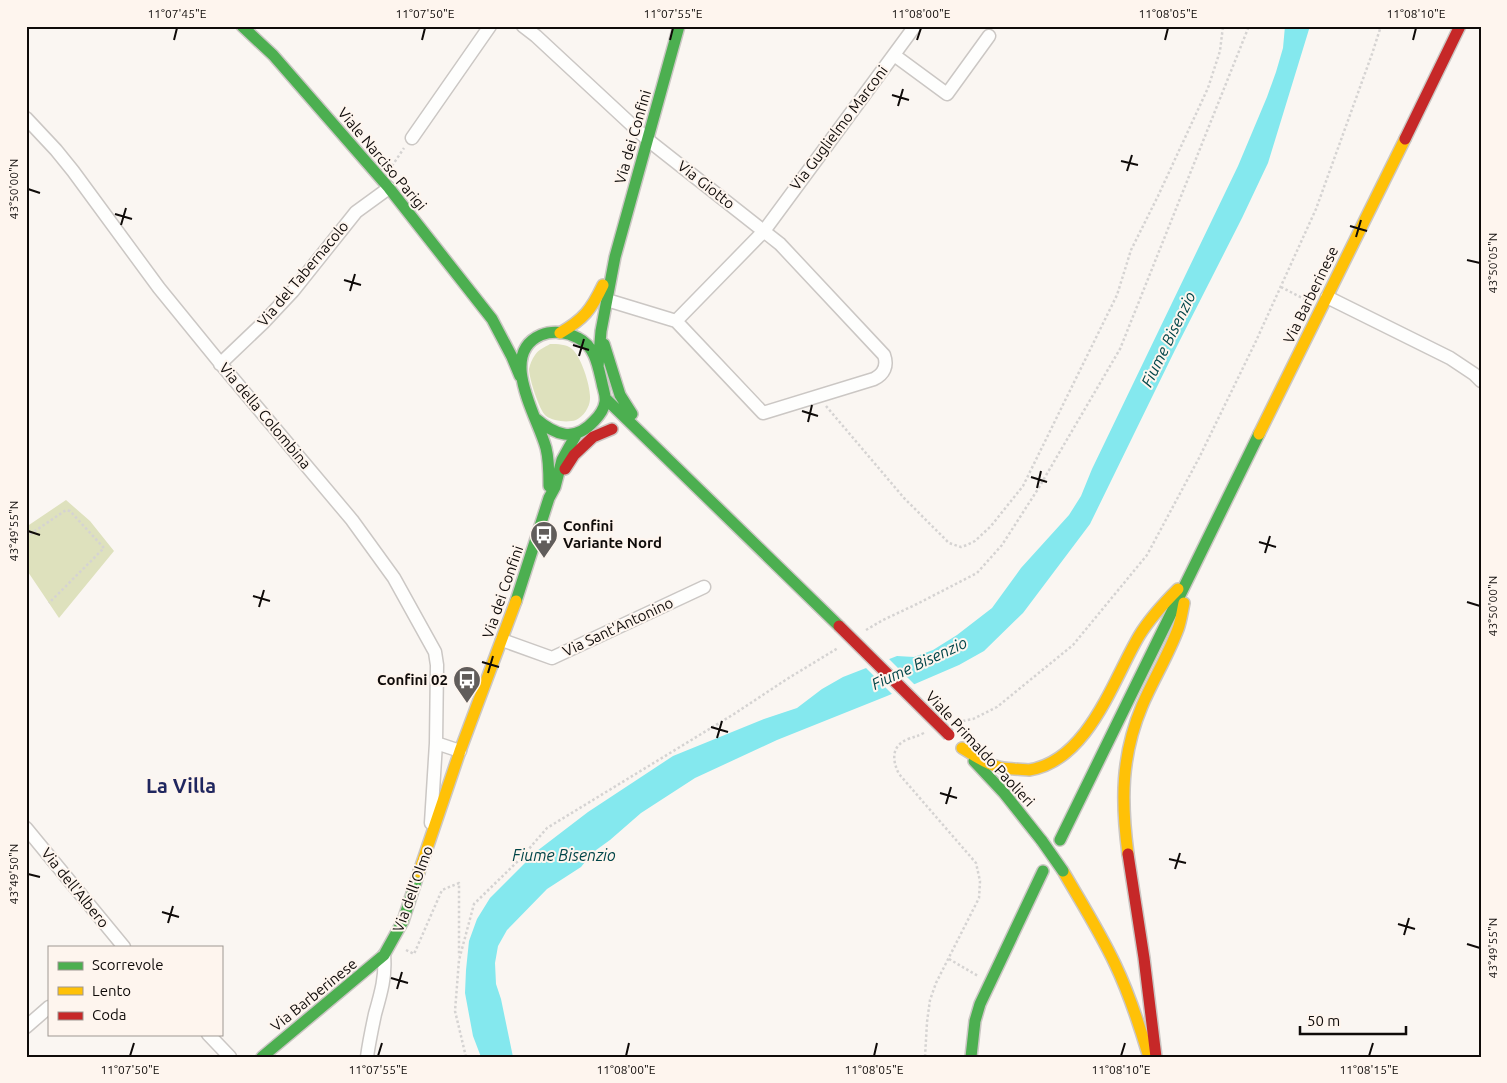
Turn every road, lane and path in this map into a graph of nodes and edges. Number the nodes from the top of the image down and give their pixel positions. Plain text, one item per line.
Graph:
1 (242, 26) edge
2 (490, 26) edge
3 (523, 26) edge
4 (679, 26) edge
5 (915, 26) edge
6 (1223, 26) edge
7 (1249, 26) edge
8 (1381, 26) edge
9 (1460, 26) edge
10 (533, 31) edge
11 (989, 36) dead end
12 (894, 54) junction
13 (26, 118) edge
14 (412, 138) joint
15 (648, 140) junction
16 (396, 171) dead end
17 (389, 188) junction
18 (764, 231) junction
19 (615, 257) junction
20 (1281, 287) junction
21 (607, 300) junction
22 (1324, 302) junction
23 (492, 319) junction
24 (676, 321) junction
25 (601, 331) junction
26 (560, 333) junction
27 (541, 335) junction
28 (220, 364) junction
29 (598, 367) junction
30 (520, 376) junction
31 (1481, 381) edge
32 (818, 396) junction
33 (605, 398) junction
34 (535, 418) junction
35 (612, 429) junction
36 (582, 431) junction
37 (657, 447) junction
38 (555, 487) junction
39 (549, 498) junction
40 (26, 537) edge
41 (1189, 578) junction
42 (704, 587) dead end
43 (49, 602) dead end
44 (859, 635) dead end
45 (502, 640) junction
46 (843, 644) dead end
47 (957, 722) dead end
48 (925, 731) dead end
49 (436, 743) junction
50 (962, 748) junction
51 (460, 750) junction
52 (26, 828) edge
53 (1060, 840) dead end
54 (430, 842) junction
55 (1043, 871) dead end
56 (393, 941) junction
57 (120, 946) edge
58 (384, 955) junction
59 (949, 959) junction
60 (459, 960) junction
61 (990, 983) junction
62 (1133, 1007) junction
63 (48, 1008) edge
64 (26, 1027) edge
65 (210, 1036) edge
66 (230, 1057) edge
67 (262, 1057) edge
68 (367, 1057) edge
69 (466, 1057) edge
70 (925, 1057) edge
71 (971, 1057) edge
72 (1139, 1057) edge
73 (1149, 1057) edge
74 (1156, 1057) edge

1 - 17 main road, Viale Narciso Parigi
2 - 14 street
3 - 10 street, Via Giotto
4 - 15 main road, Via dei Confini
5 - 12 street, Via Guglielmo Marconi
6 - 32 path
7 - 44 path
8 - 20 path
9 - 22 main road, Via Barberinese
10 - 15 street, Via Giotto
11 - 12 street
12 - 18 street, Via Guglielmo Marconi
13 - 28 street, Via della Colombina
14 - 16 path
15 - 18 street, Via Giotto
15 - 19 main road, Via dei Confini
17 - 23 main road, Viale Narciso Parigi
17 - 28 street, Via del Tabernacolo
18 - 24 street, Via Guglielmo Marconi
18 - 32 street, Via Giotto
19 - 21 main road, Via dei Confini
19 - 26 main road, Via dei Confini
20 - 22 path
20 - 47 path
21 - 24 street
21 - 25 main road, Via dei Confini
22 - 31 street
22 - 41 main road, Via Barberinese
23 - 27 main road, Viale Narciso Parigi
23 - 30 main road, Viale Narciso Parigi
24 - 32 street
25 - 29 main road, Via dei Confini
25 - 37 main road
26 - 27 main road, Via dei Confini
26 - 29 main road, Via dei Confini
27 - 30 main road, Via dei Confini
28 - 49 street, Via della Colombina
29 - 33 main road, Via dei Confini
30 - 34 main road, Via dei Confini
33 - 36 main road, Via dei Confini
33 - 37 main road, Viale Primaldo Paolieri
34 - 36 main road
34 - 39 main road, Via dei Confini
35 - 36 main road, Viale Primaldo Paolieri
35 - 37 main road, Viale Primaldo Paolieri
35 - 38 main road
36 - 38 main road, Via dei Confini
37 - 50 main road, Viale Primaldo Paolieri, bridge
38 - 39 main road, Via dei Confini
39 - 45 main road, Via dei Confini
40 - 43 path
41 - 50 main road
41 - 53 main road
41 - 74 main road
42 - 45 street, Via Sant'Antonino
45 - 51 main road, Via dei Confini
46 - 60 path
48 - 59 path
49 - 51 street
49 - 54 street, Via della Colombina
50 - 62 main road, Viale Primaldo Paolieri, bridge
51 - 54 main road, Via dell'Olmo
52 - 57 street, Via dell'Albero
54 - 56 main road, Via dell'Olmo
55 - 61 main road
56 - 58 main road, Via dell'Olmo
56 - 60 path
58 - 67 main road, Via Barberinese
58 - 68 street
59 - 61 path
59 - 70 path
60 - 69 path
61 - 71 main road
62 - 72 main road
62 - 73 main road, Viale Primaldo Paolieri
63 - 64 street
65 - 66 street

